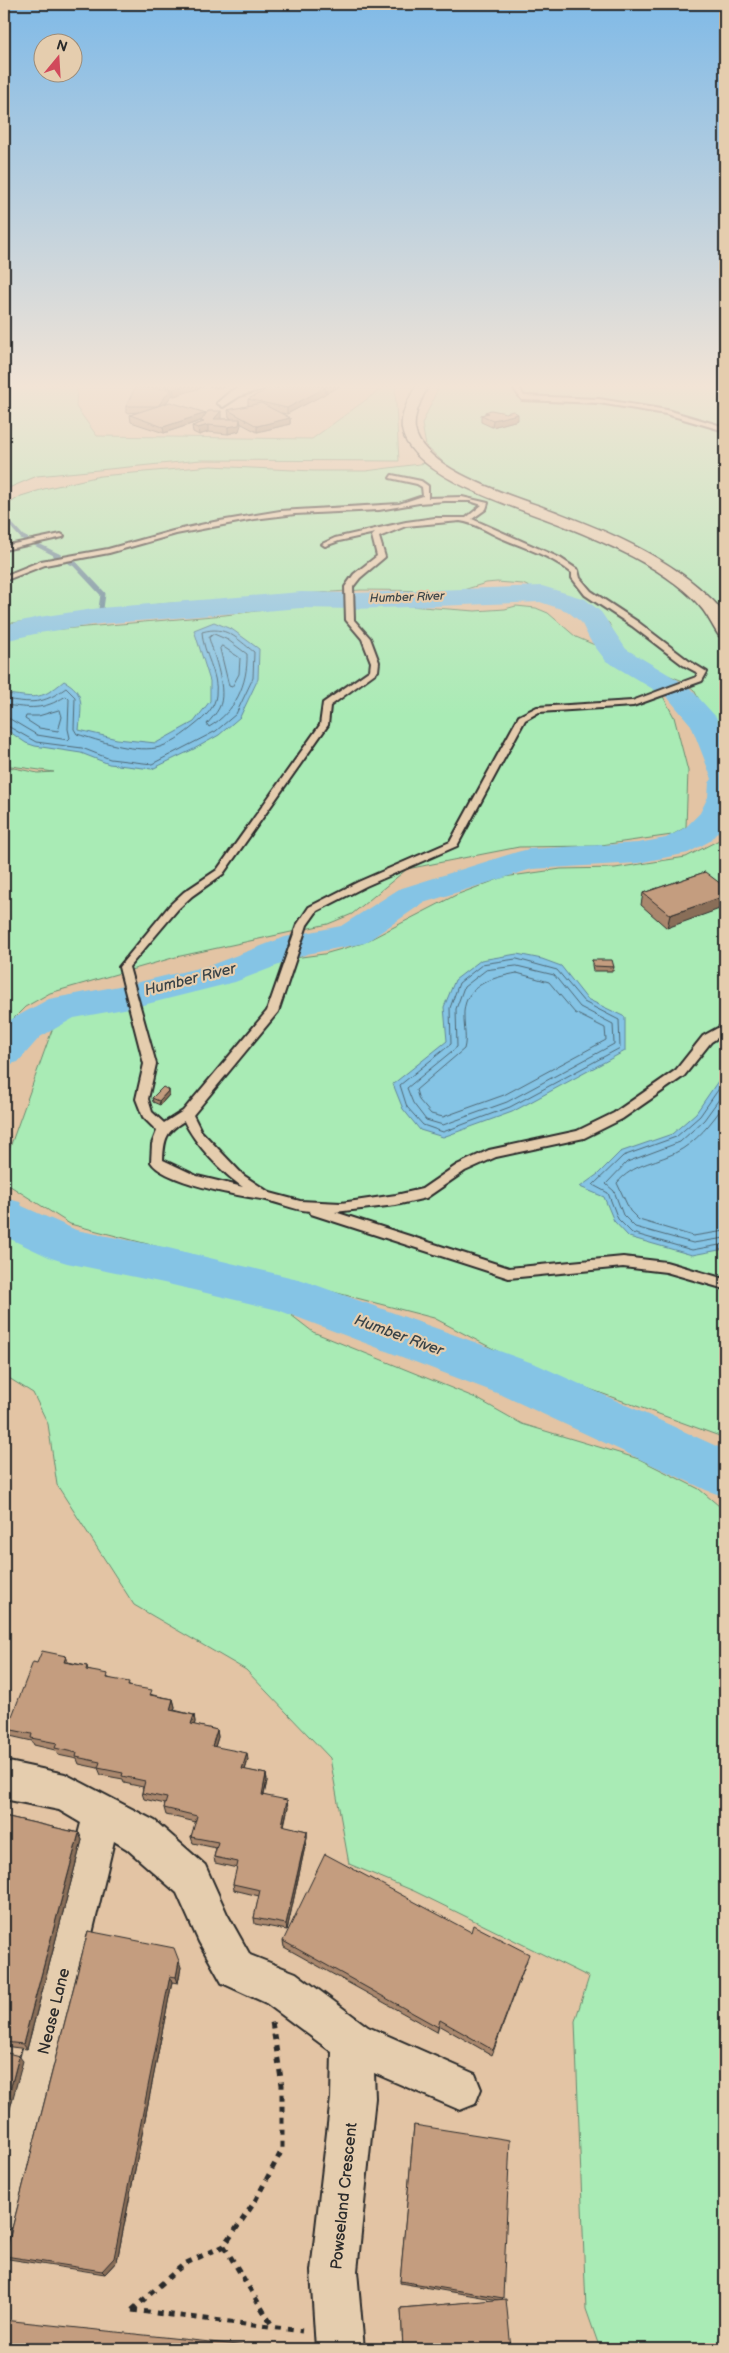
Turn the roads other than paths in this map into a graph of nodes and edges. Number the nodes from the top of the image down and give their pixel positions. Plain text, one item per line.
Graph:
1 (426, 496) edge
2 (498, 496) edge
3 (420, 501) junction
4 (283, 503) dead end
5 (329, 509) junction
6 (468, 520) junction
7 (391, 528) junction
8 (61, 536) dead end
9 (325, 544) dead end
10 (4, 548) edge
11 (4, 578) edge
12 (725, 632) edge
13 (725, 1028) edge
14 (187, 1114) junction
15 (163, 1130) junction
16 (271, 1198) junction
17 (300, 1206) junction
18 (725, 1284) edge
19 (4, 1780) edge
20 (102, 1814) junction
21 (353, 2042) junction
22 (460, 2089) dead end
23 (4, 2208) edge
24 (339, 2342) edge

1 - 3 lane
2 - 12 street
3 - 5 lane
3 - 6 lane
4 - 5 lane
5 - 11 lane
6 - 7 lane
6 - 14 lane
7 - 9 lane
7 - 15 lane
8 - 10 lane
13 - 17 lane
14 - 15 lane
14 - 16 lane
15 - 16 lane
16 - 17 lane
17 - 18 lane
19 - 20 street
20 - 21 street
20 - 23 street, Nease Lane
21 - 22 street
21 - 24 street, Powseland Crescent

